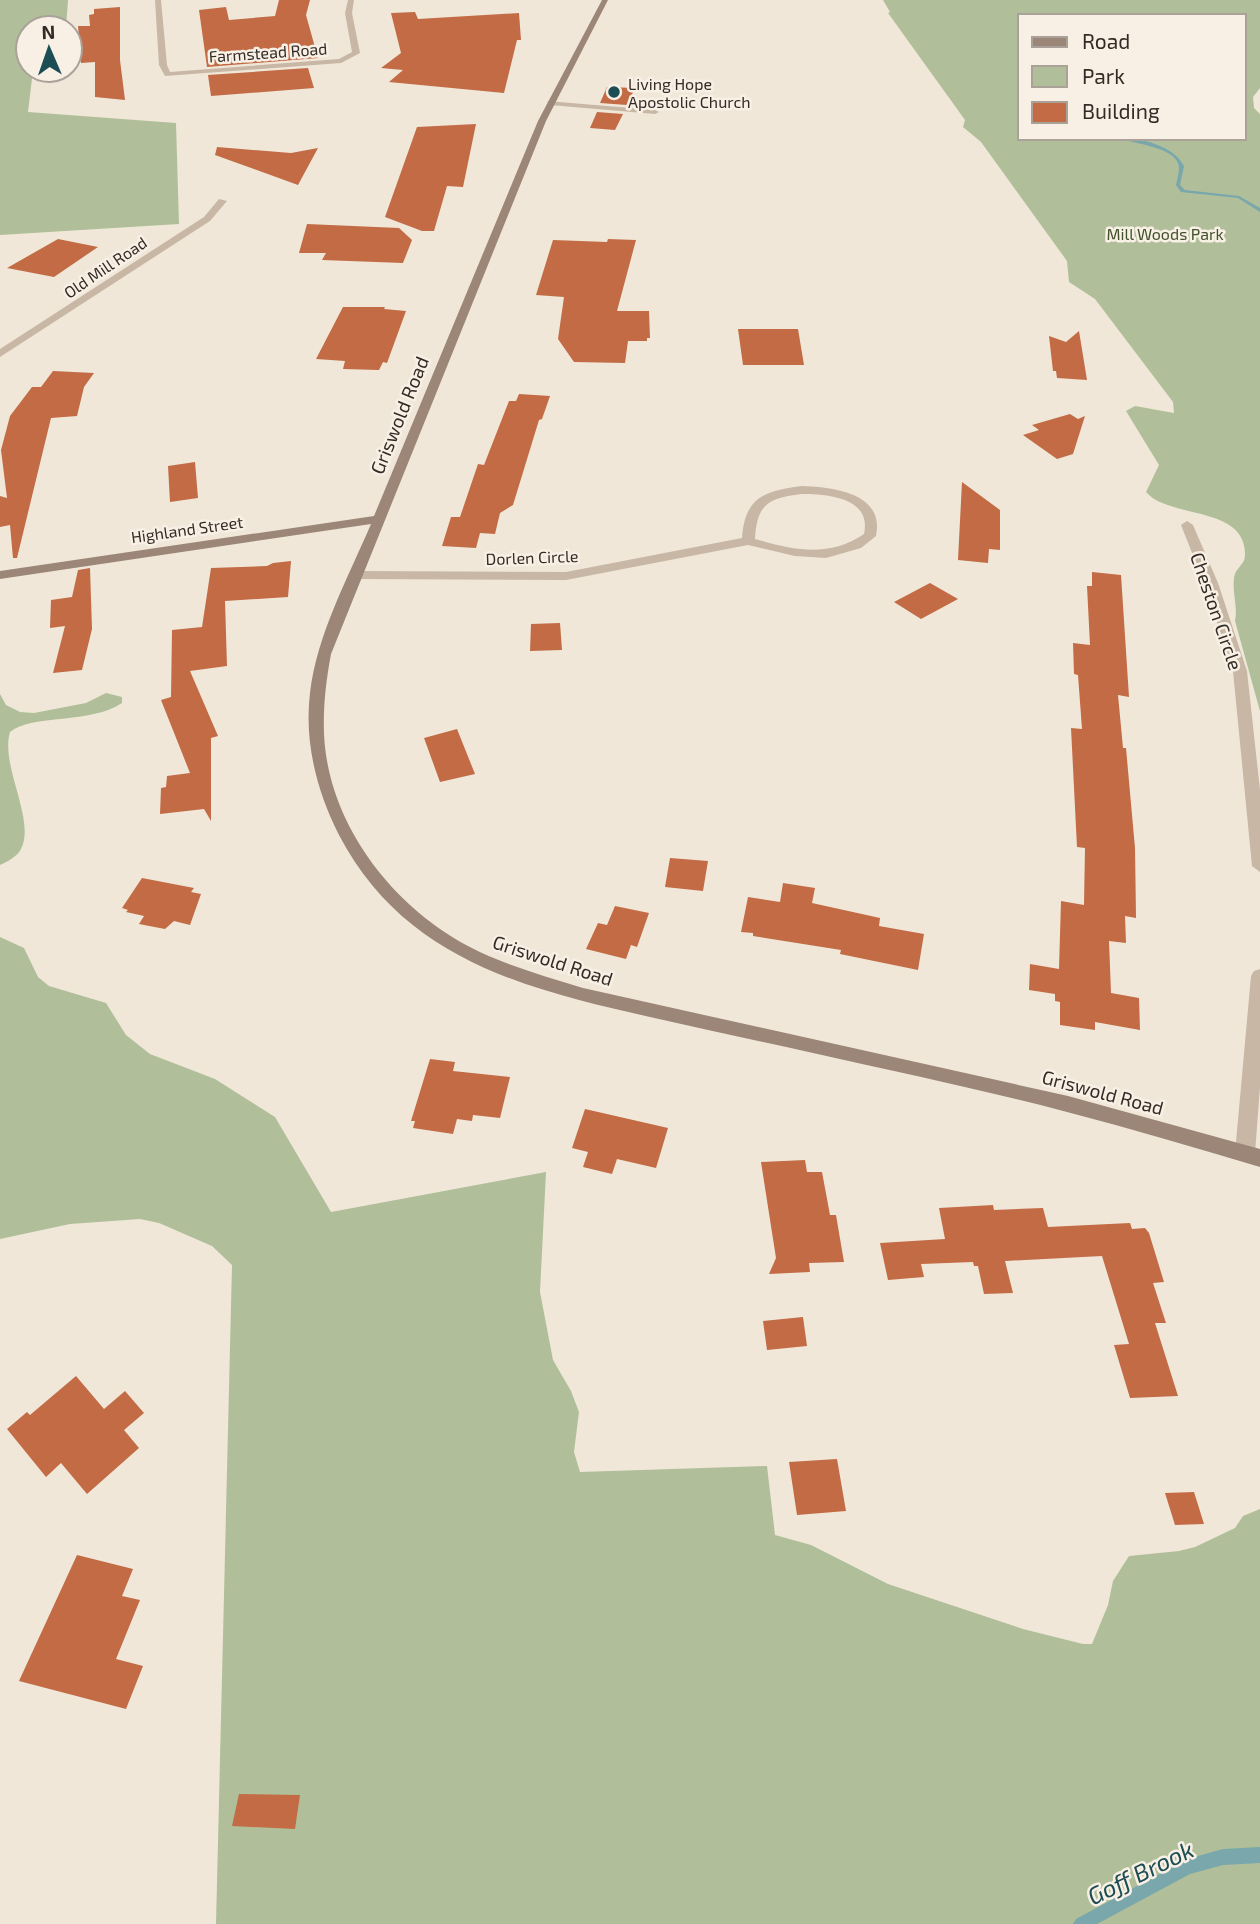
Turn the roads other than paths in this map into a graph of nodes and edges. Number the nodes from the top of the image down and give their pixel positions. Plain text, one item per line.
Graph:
1 (158, 0) edge
2 (351, 0) edge
3 (605, 0) edge
4 (550, 103) junction
5 (655, 112) dead end
6 (222, 201) dead end
7 (0, 354) edge
8 (379, 519) junction
9 (1187, 525) dead end
10 (748, 541) junction
11 (0, 575) edge
12 (355, 575) junction
13 (1260, 866) edge
14 (1260, 976) edge
15 (1253, 1155) edge

1 - 2 street, Farmstead Road
3 - 4 street, Griswold Road
4 - 5 street
4 - 8 street, Griswold Road
6 - 7 street, Old Mill Road
8 - 11 street, Highland Street
8 - 12 street, Griswold Road
9 - 13 street, Cheston Circle
10 - 10 street, Dorlen Circle
10 - 12 street, Dorlen Circle
12 - 15 street, Griswold Road
14 - 15 street

